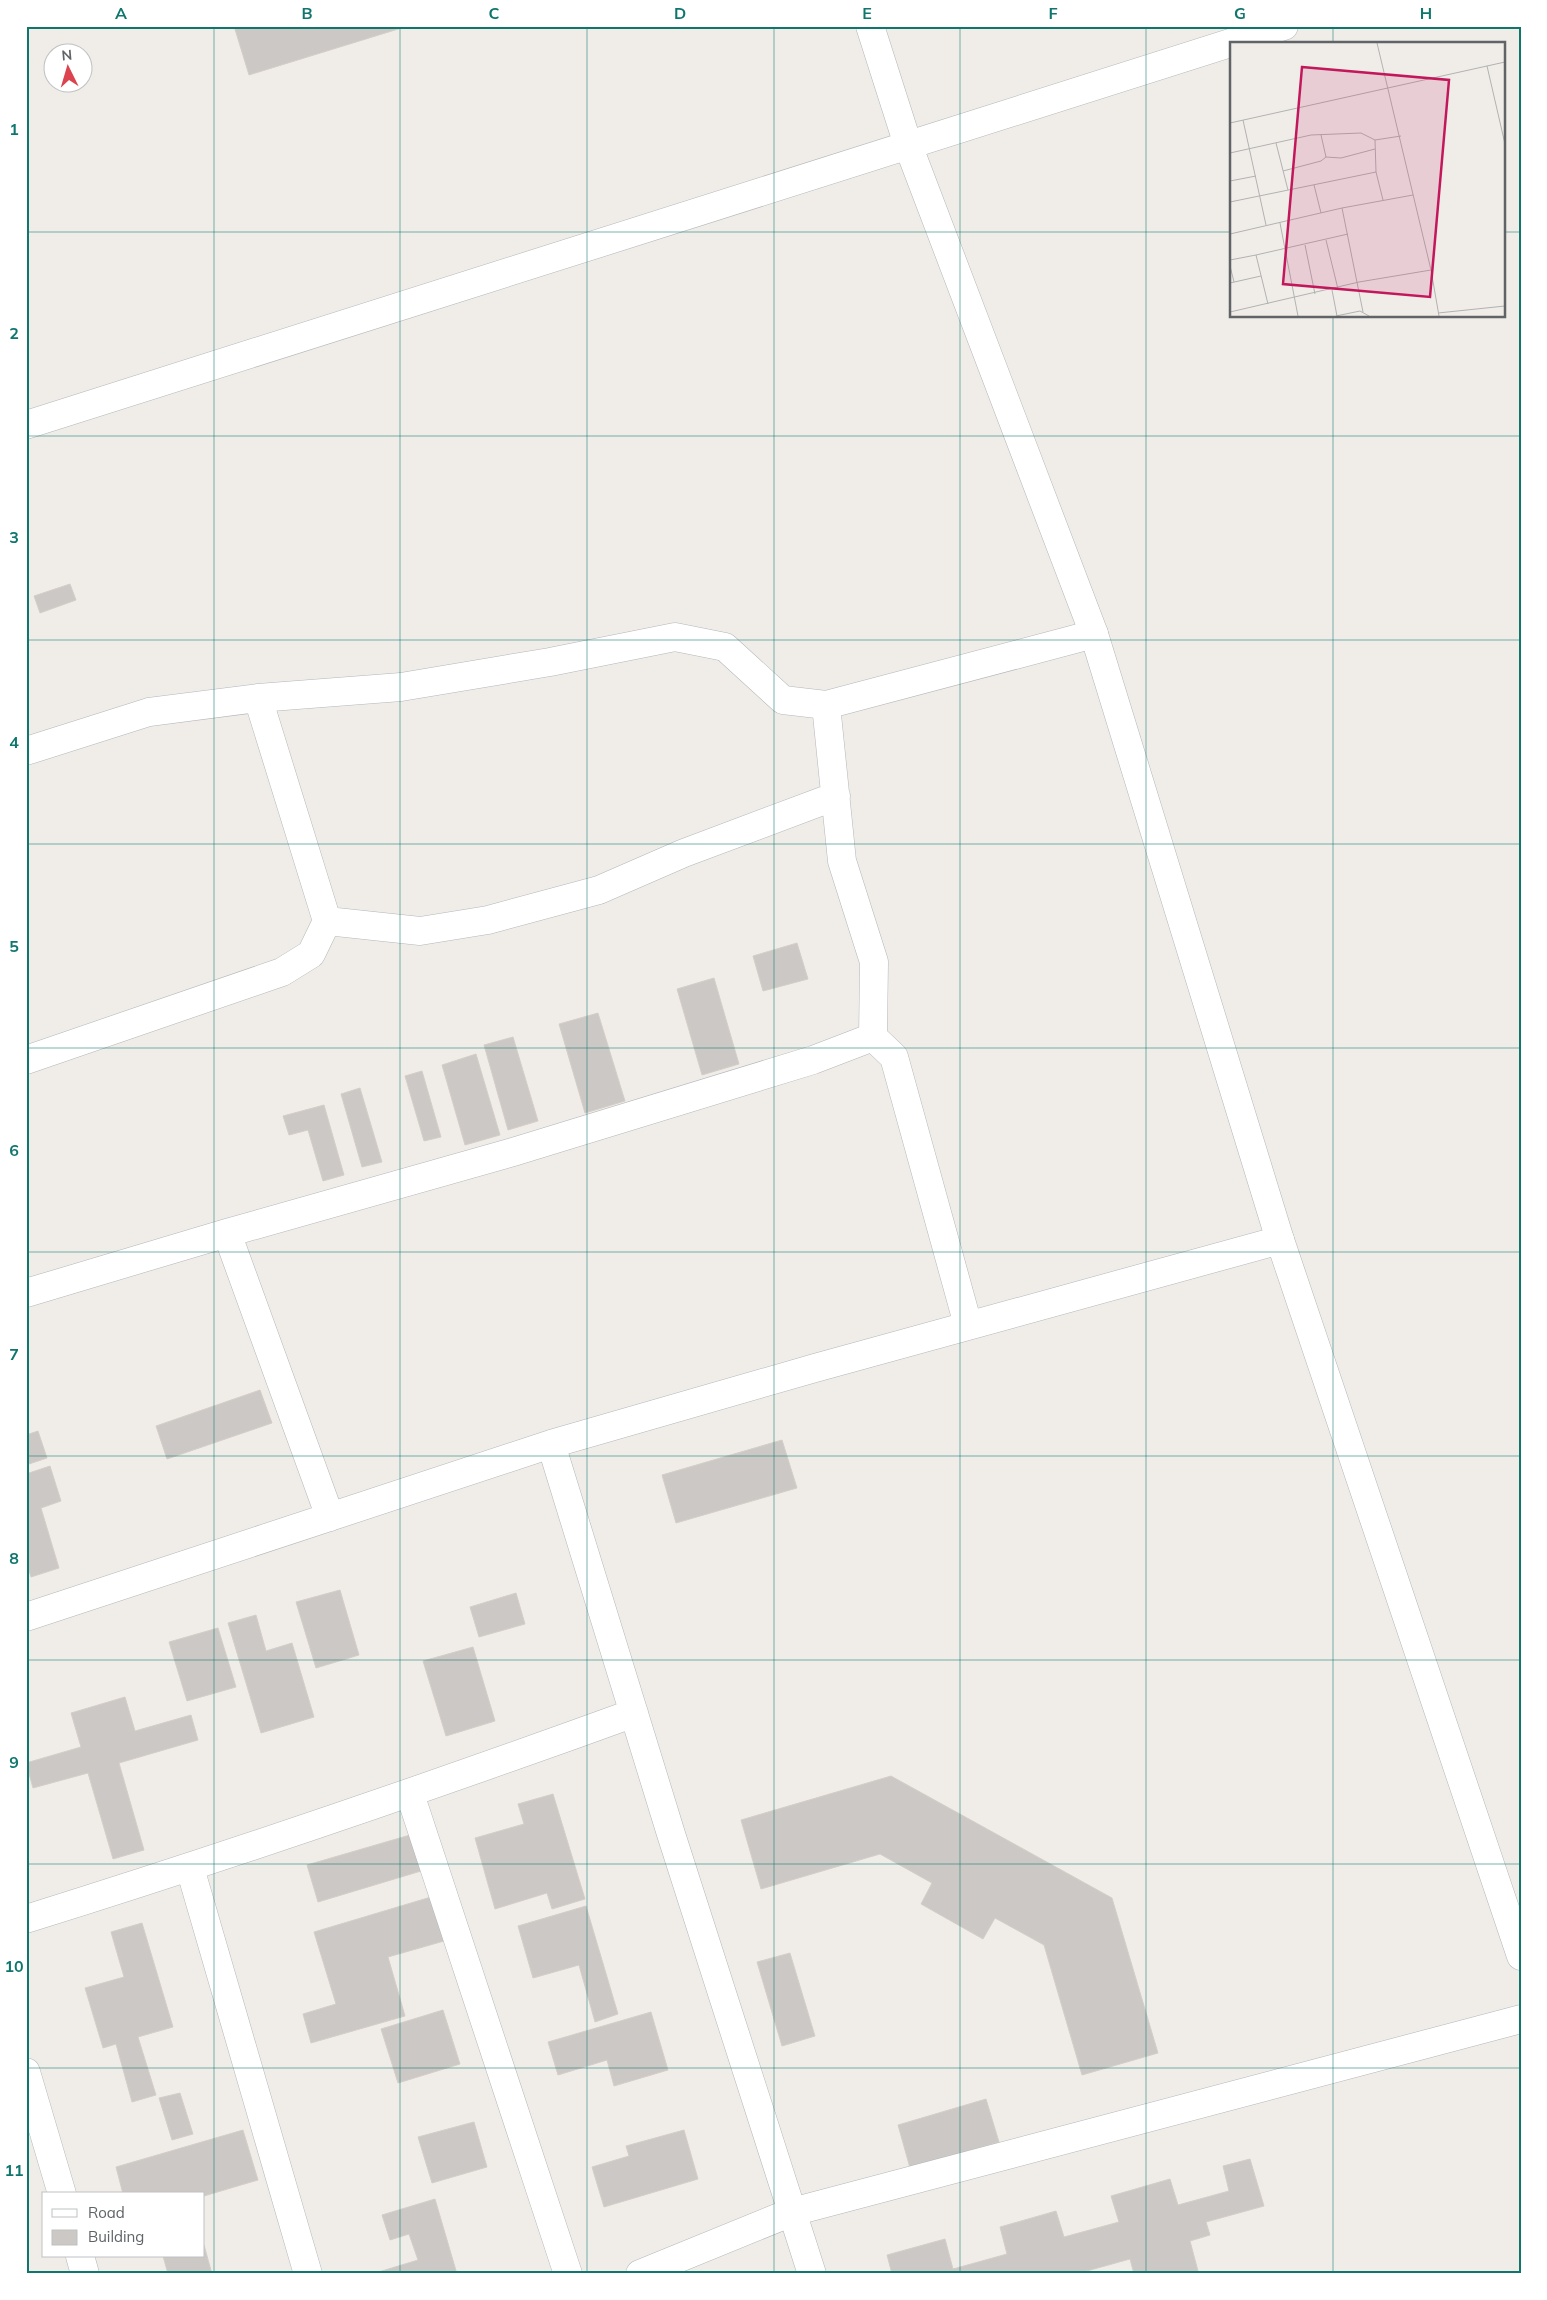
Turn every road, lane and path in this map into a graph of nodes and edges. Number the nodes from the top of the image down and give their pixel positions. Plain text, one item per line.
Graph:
1 (870, 26) edge
2 (1284, 26) edge
3 (1233, 42) edge
4 (1230, 43) edge
5 (908, 145) junction
6 (26, 426) edge
7 (1094, 634) junction
8 (258, 698) junction
9 (826, 705) junction
10 (26, 751) edge
11 (836, 796) junction
12 (327, 922) junction
13 (873, 1037) junction
14 (26, 1060) edge
15 (227, 1233) junction
16 (1280, 1240) junction
17 (26, 1293) edge
18 (968, 1325) junction
19 (551, 1444) junction
20 (330, 1517) junction
21 (26, 1617) edge
22 (634, 1712) junction
23 (410, 1794) junction
24 (190, 1868) junction
25 (26, 1919) edge
26 (1521, 1956) edge
27 (1521, 2019) edge
28 (26, 2072) edge
29 (61, 2192) edge
30 (792, 2212) junction
31 (81, 2258) edge
32 (85, 2274) edge
33 (308, 2274) edge
34 (568, 2274) edge
35 (640, 2274) edge
36 (812, 2274) edge

1 - 5 street
2 - 3 street
4 - 5 street
5 - 6 street
5 - 7 street
7 - 9 street
7 - 16 street
8 - 9 street
8 - 10 street
8 - 12 street
9 - 11 street
11 - 12 street
11 - 13 street
12 - 14 street
13 - 15 street
13 - 18 street
15 - 17 street
15 - 20 street
16 - 18 street
16 - 26 street
18 - 19 street
19 - 20 street
19 - 22 street
20 - 21 street
22 - 23 street
22 - 30 street
23 - 24 street
23 - 34 street
24 - 25 street
24 - 33 street
27 - 30 street
28 - 29 street
30 - 35 street
30 - 36 street
31 - 32 street

